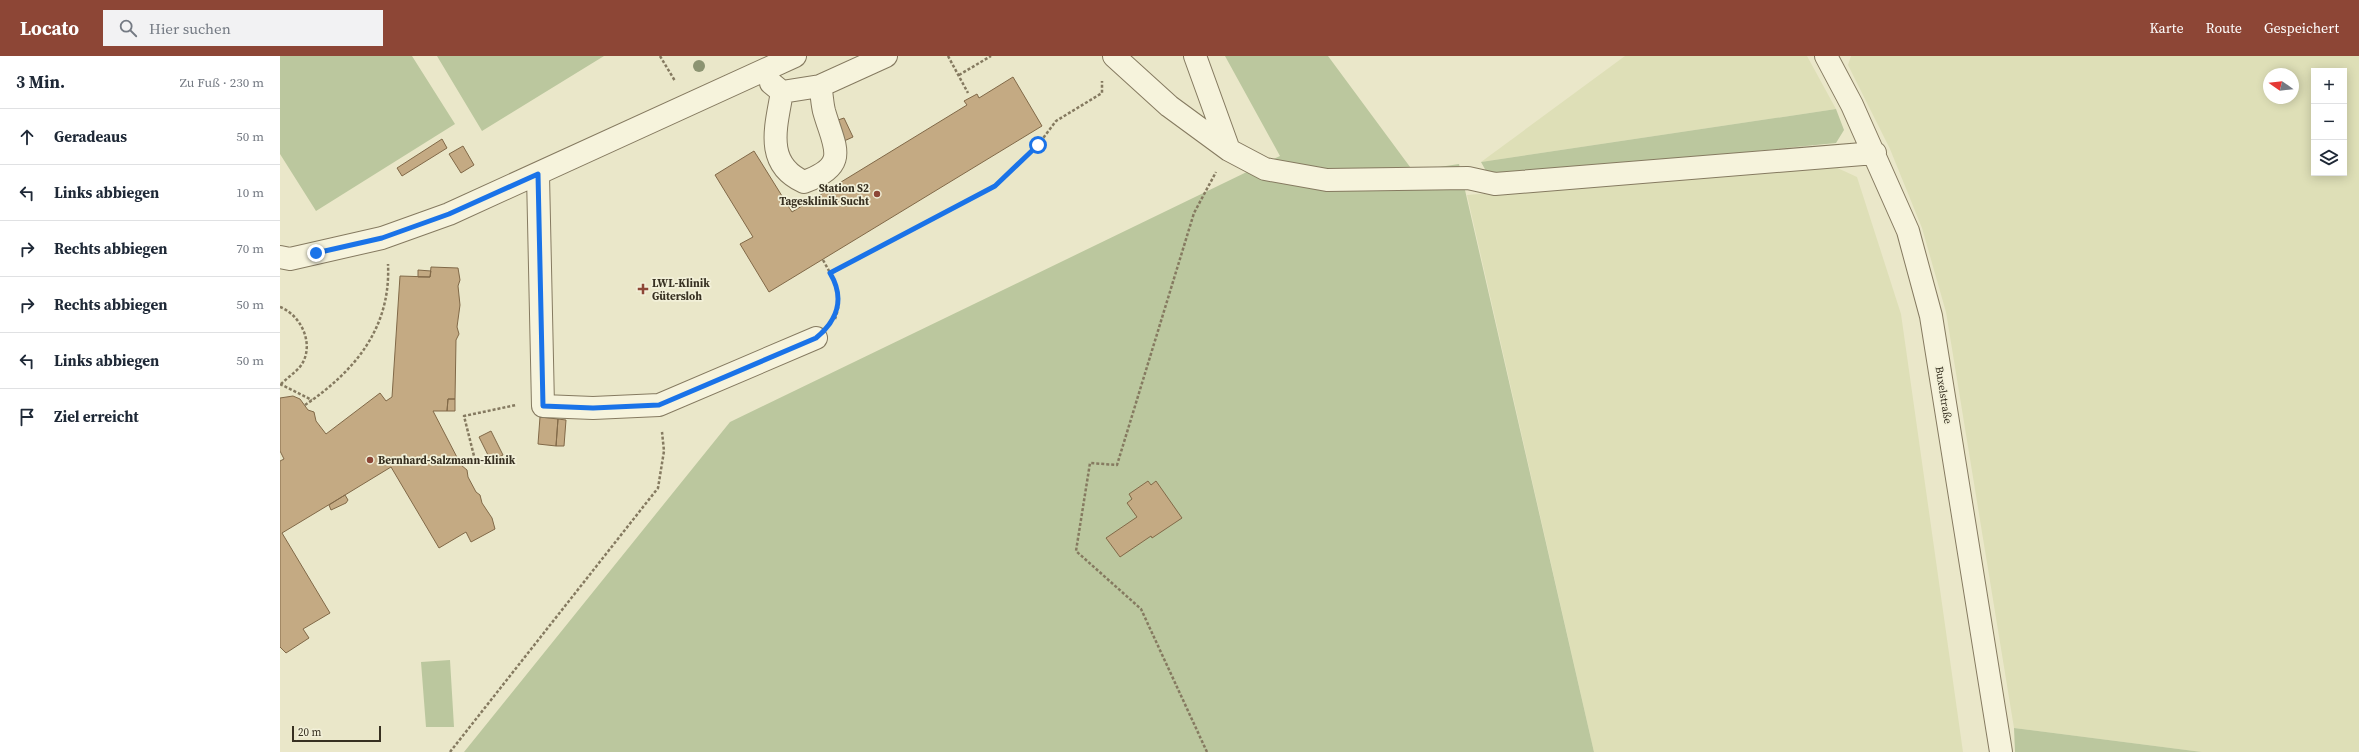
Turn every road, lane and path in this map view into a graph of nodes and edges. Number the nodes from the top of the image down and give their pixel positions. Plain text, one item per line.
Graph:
1 (795, 56) edge
2 (886, 56) edge
3 (948, 56) edge
4 (991, 56) edge
5 (1114, 56) edge
6 (1195, 56) edge
7 (1826, 56) edge
8 (758, 72) junction
9 (1102, 75) dead end
10 (958, 76) junction
11 (820, 86) junction
12 (782, 92) junction
13 (968, 93) dead end
14 (1229, 150) junction
15 (1874, 153) junction
16 (538, 174) junction
17 (382, 238) junction
18 (280, 257) edge
19 (823, 260) dead end
20 (830, 273) junction
21 (280, 307) edge
22 (816, 338) joint
23 (280, 384) edge
24 (312, 400) junction
25 (659, 405) junction
26 (305, 406) dead end
27 (543, 406) junction
28 (465, 463) dead end
29 (450, 752) edge
30 (1207, 752) edge
31 (2001, 752) edge

1 - 8 street
2 - 11 street
3 - 10 path
4 - 10 path
5 - 14 street
6 - 14 street
7 - 15 street, Buxelstraße
8 - 12 street
8 - 16 street
9 - 20 path
10 - 13 path
11 - 12 street
11 - 12 street
14 - 15 street
14 - 30 path
15 - 31 street, Buxelstraße
16 - 17 street
16 - 27 street
17 - 18 street
17 - 24 path
19 - 20 path
20 - 22 path
21 - 23 path
22 - 25 street
23 - 24 path
24 - 26 path
25 - 27 street
25 - 29 path
27 - 28 path

